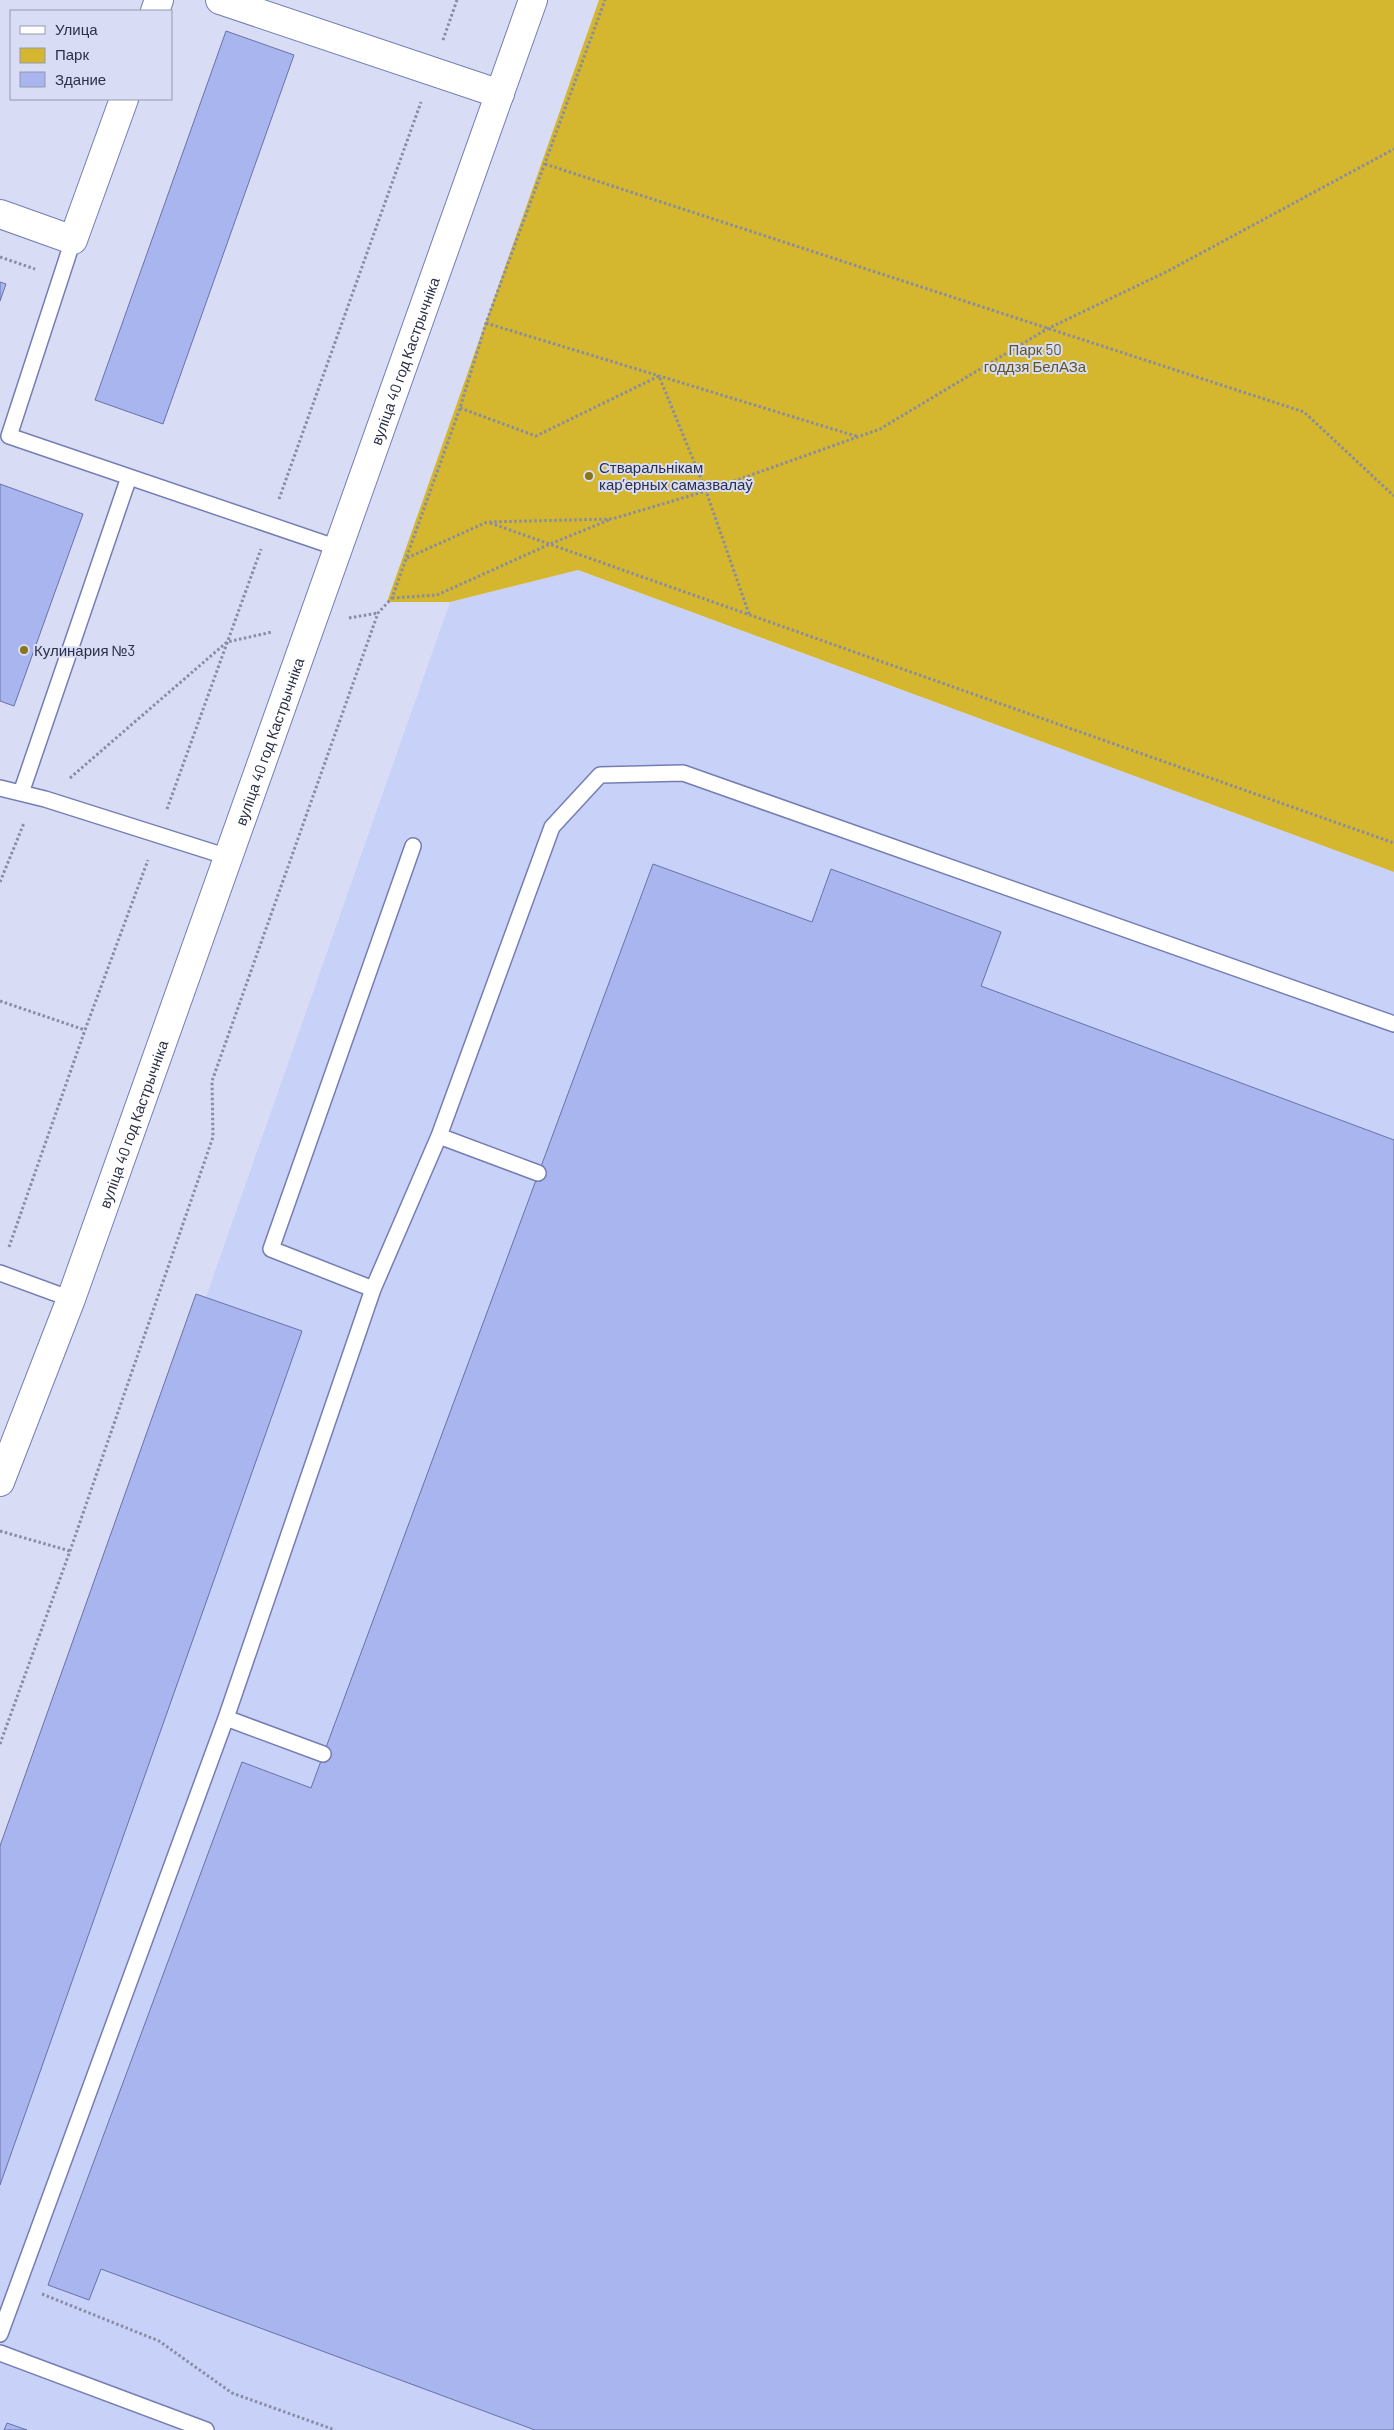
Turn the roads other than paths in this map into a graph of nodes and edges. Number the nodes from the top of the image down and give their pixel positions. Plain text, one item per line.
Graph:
1 (220, 0) edge
2 (533, 0) edge
3 (500, 94) junction
4 (124, 100) edge
5 (0, 214) edge
6 (73, 240) junction
7 (129, 477) junction
8 (338, 548) junction
9 (0, 788) edge
10 (34, 796) junction
11 (414, 846) dead end
12 (228, 857) junction
13 (1394, 1024) edge
14 (439, 1136) junction
15 (538, 1174) dead end
16 (0, 1273) edge
17 (373, 1289) junction
18 (71, 1299) junction
19 (0, 1482) edge
20 (226, 1718) junction
21 (323, 1754) dead end
22 (0, 2334) edge
23 (0, 2353) edge
24 (206, 2430) edge

1 - 3 main road
2 - 3 main road, вуліца 40 год Кастрычніка
3 - 8 main road, вуліца 40 год Кастрычніка
4 - 6 main road
5 - 6 main road
6 - 7 lane
7 - 8 lane
7 - 10 lane
8 - 12 main road, вуліца 40 год Кастрычніка
9 - 10 lane
10 - 12 lane
11 - 17 lane
12 - 18 main road, вуліца 40 год Кастрычніка
13 - 14 lane
14 - 15 lane
14 - 17 lane
16 - 18 lane
17 - 20 lane
18 - 19 main road, вуліца 40 год Кастрычніка
20 - 21 lane
20 - 22 lane
23 - 24 lane

